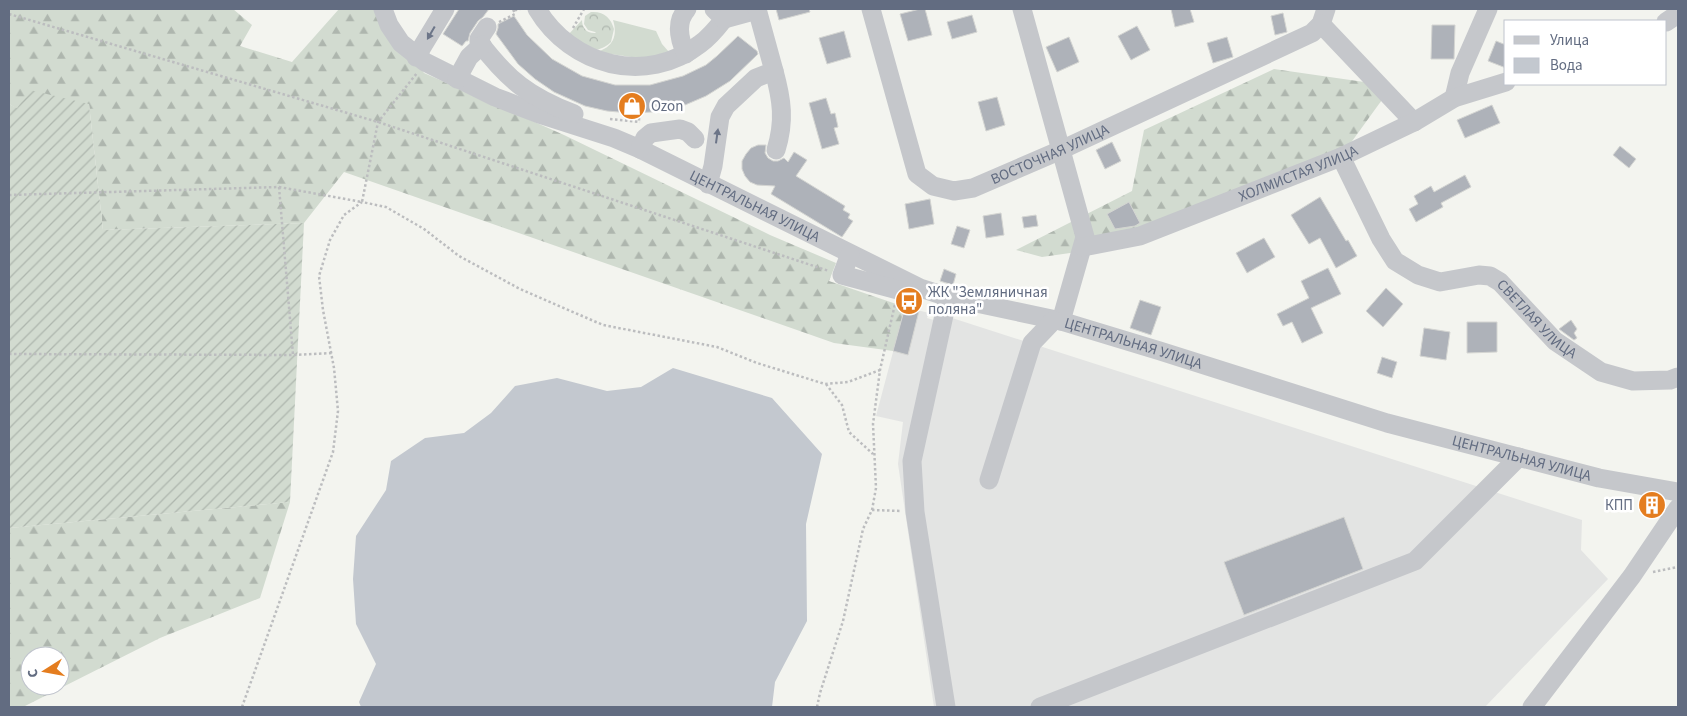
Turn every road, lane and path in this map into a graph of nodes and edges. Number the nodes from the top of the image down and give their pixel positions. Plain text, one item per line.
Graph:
1 (383, 9) edge
2 (445, 9) edge
3 (514, 9) edge
4 (520, 9) edge
5 (584, 9) edge
6 (687, 9) edge
7 (757, 9) edge
8 (871, 9) edge
9 (1022, 9) edge
10 (1488, 9) edge
11 (541, 12) edge
12 (9, 14) edge
13 (719, 14) edge
14 (1678, 14) edge
15 (1323, 16) edge
16 (1667, 21) edge
17 (488, 32) junction
18 (562, 39) junction
19 (686, 54) junction
20 (421, 60) junction
21 (774, 71) junction
22 (457, 79) junction
23 (1504, 83) edge
24 (1454, 98) junction
25 (638, 113) dead end
26 (582, 116) dead end
27 (606, 119) dead end
28 (646, 121) dead end
29 (378, 122) junction
30 (638, 122) junction
31 (1414, 122) junction
32 (695, 139) dead end
33 (773, 148) dead end
34 (640, 149) junction
35 (1061, 150) junction
36 (1341, 157) junction
37 (708, 184) junction
38 (278, 187) junction
39 (9, 195) edge
40 (362, 202) junction
41 (1083, 247) junction
42 (850, 254) junction
43 (842, 276) junction
44 (920, 288) junction
45 (898, 290) junction
46 (948, 297) junction
47 (1058, 321) junction
48 (332, 353) junction
49 (9, 354) edge
50 (293, 355) junction
51 (880, 370) junction
52 (1678, 377) edge
53 (825, 384) junction
54 (874, 455) junction
55 (1519, 458) junction
56 (989, 480) dead end
57 (1678, 492) edge
58 (872, 510) junction
59 (915, 512) junction
60 (1673, 514) edge
61 (242, 707) edge
62 (817, 707) edge
63 (946, 707) edge
64 (1040, 707) edge
65 (1532, 707) edge

1 - 20 street, ЦЕНТРАЛЬНАЯ УЛИЦА
2 -> 20 street
3 - 4 path
3 - 17 path
5 - 18 path
6 - 19 street
7 - 13 street
7 - 21 street
8 - 35 street, ВОСТОЧНАЯ УЛИЦА
9 - 35 street
10 - 24 street
11 - 18 street
12 - 29 path
13 - 19 street
14 - 16 street
15 - 31 street
15 - 35 street, ВОСТОЧНАЯ УЛИЦА
17 - 22 street
17 - 26 street
18 - 19 street
20 - 22 street, ЦЕНТРАЛЬНАЯ УЛИЦА
20 - 29 path
21 - 33 street
37 -> 21 street
22 - 34 street, ЦЕНТРАЛЬНАЯ УЛИЦА
23 - 24 street, ХОЛМИСТАЯ УЛИЦА
24 - 31 street, ХОЛМИСТАЯ УЛИЦА
25 - 30 path
27 - 30 path
28 - 30 path
29 - 40 path
29 - 43 path
31 - 36 street, ХОЛМИСТАЯ УЛИЦА
32 - 34 street
34 - 37 street, ЦЕНТРАЛЬНАЯ УЛИЦА
35 - 41 street
36 - 41 street, ХОЛМИСТАЯ УЛИЦА
36 - 52 street, СВЕТЛАЯ УЛИЦА
37 - 42 street, ЦЕНТРАЛЬНАЯ УЛИЦА
38 - 39 path
38 - 40 path
38 - 50 path
40 - 48 path
40 - 53 path
41 - 47 street
42 - 43 street
42 - 44 street, ЦЕНТРАЛЬНАЯ УЛИЦА
43 - 45 street
44 - 45 street
44 - 46 street, ЦЕНТРАЛЬНАЯ УЛИЦА
45 - 51 path
46 - 47 street, ЦЕНТРАЛЬНАЯ УЛИЦА
46 - 59 street
47 - 55 street, ЦЕНТРАЛЬНАЯ УЛИЦА
47 - 56 street
48 - 50 path
48 - 61 path
49 - 50 path
51 - 53 path
51 - 54 path
53 - 54 path
54 - 58 path
55 - 57 street, ЦЕНТРАЛЬНАЯ УЛИЦА
55 - 64 street
58 - 59 path
58 - 62 path
59 - 63 street
60 - 65 street

